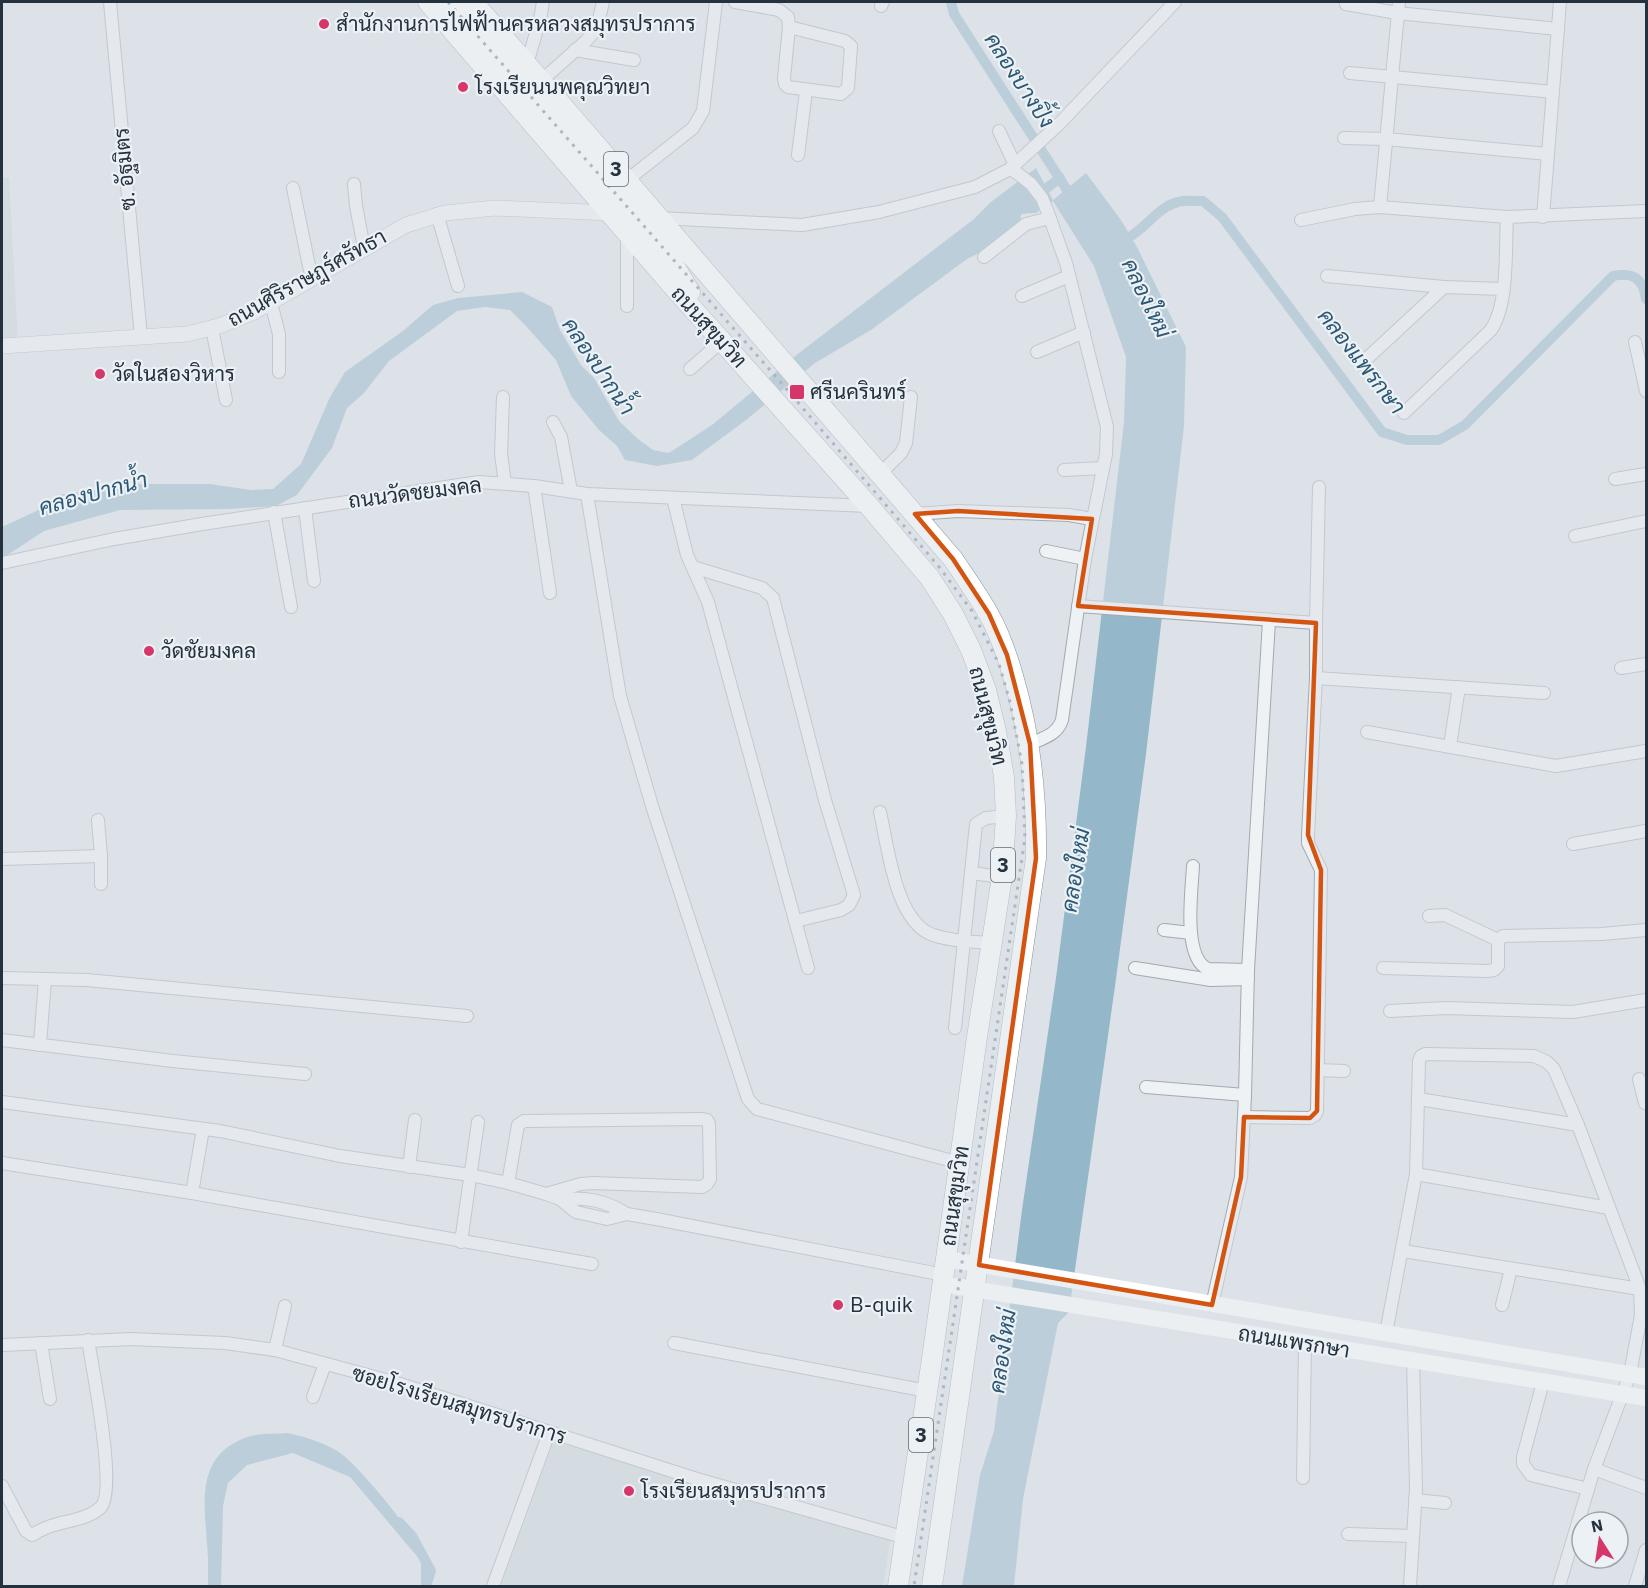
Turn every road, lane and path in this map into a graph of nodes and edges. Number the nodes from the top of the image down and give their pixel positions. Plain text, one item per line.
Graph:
1 (110, 2) edge
2 (428, 2) edge
3 (452, 2) edge
4 (474, 2) edge
5 (543, 2) edge
6 (603, 2) edge
7 (716, 2) edge
8 (735, 2) edge
9 (1175, 2) edge
10 (1560, 2) edge
11 (1346, 4) dead end
12 (1398, 7) edge
13 (789, 27) junction
14 (1558, 29) junction
15 (575, 50) junction
16 (634, 60) dead end
17 (527, 64) junction
18 (1350, 73) dead end
19 (1393, 76) junction
20 (541, 81) junction
21 (806, 91) junction
22 (1553, 92) junction
23 (999, 131) dead end
24 (1344, 138) dead end
25 (1386, 140) junction
26 (1548, 154) junction
27 (798, 155) dead end
28 (1015, 167) junction
29 (626, 181) junction
30 (354, 184) dead end
31 (293, 188) dead end
32 (1380, 207) junction
33 (1647, 211) edge
34 (610, 213) junction
35 (438, 214) junction
36 (1049, 215) junction
37 (1544, 217) junction
38 (1507, 218) junction
39 (1301, 220) dead end
40 (642, 225) junction
41 (364, 248) junction
42 (984, 256) dead end
43 (1069, 276) junction
44 (1327, 276) dead end
45 (312, 280) junction
46 (458, 285) dead end
47 (1444, 287) junction
48 (1503, 289) junction
49 (1022, 296) dead end
50 (271, 303) junction
51 (627, 306) dead end
52 (212, 328) junction
53 (1084, 332) junction
54 (141, 338) junction
55 (1635, 342) dead end
56 (2, 345) edge
57 (728, 348) junction
58 (1037, 352) dead end
59 (1361, 364) dead end
60 (690, 369) dead end
61 (279, 372) dead end
62 (1647, 391) edge
63 (503, 397) dead end
64 (912, 397) dead end
65 (226, 400) dead end
66 (1404, 413) dead end
67 (553, 422) dead end
68 (1103, 468) junction
69 (1064, 470) dead end
70 (880, 474) junction
71 (1647, 474) edge
72 (1616, 478) dead end
73 (505, 483) junction
74 (534, 486) junction
75 (1320, 487) dead end
76 (571, 491) junction
77 (587, 495) junction
78 (673, 498) junction
79 (869, 506) junction
80 (305, 508) junction
81 (274, 512) junction
82 (915, 514) junction
83 (1092, 519) junction
84 (1647, 521) edge
85 (1575, 536) dead end
86 (1046, 551) dead end
87 (1085, 559) junction
88 (2, 563) edge
89 (693, 567) junction
90 (314, 581) dead end
91 (550, 593) dead end
92 (1078, 606) junction
93 (291, 607) dead end
94 (1269, 621) junction
95 (1316, 623) junction
96 (1647, 664) edge
97 (1621, 668) dead end
98 (1316, 678) junction
99 (1460, 687) junction
100 (1544, 693) dead end
101 (1367, 732) dead end
102 (1030, 744) junction
103 (1450, 746) junction
104 (1647, 751) edge
105 (880, 812) dead end
106 (1006, 816) junction
107 (98, 820) dead end
108 (1647, 831) edge
109 (1573, 844) dead end
110 (101, 856) junction
111 (2, 859) edge
112 (1192, 866) dead end
113 (971, 873) junction
114 (1002, 877) junction
115 (101, 884) dead end
116 (1429, 916) dead end
117 (796, 921) junction
118 (1164, 930) dead end
119 (1647, 930) edge
120 (1191, 933) junction
121 (1498, 940) junction
122 (964, 941) junction
123 (992, 943) junction
124 (807, 968) dead end
125 (1135, 968) dead end
126 (1383, 968) dead end
127 (1248, 975) junction
128 (2, 978) edge
129 (45, 979) junction
130 (1647, 1000) edge
131 (1390, 1011) dead end
132 (467, 1016) dead end
133 (955, 1028) dead end
134 (2, 1040) edge
135 (40, 1045) junction
136 (1318, 1070) junction
137 (1344, 1071) dead end
138 (305, 1074) dead end
139 (1639, 1079) dead end
140 (1146, 1087) dead end
141 (1245, 1095) junction
142 (1419, 1099) junction
143 (2, 1102) edge
144 (1646, 1105) edge
145 (1244, 1117) junction
146 (415, 1120) dead end
147 (478, 1122) dead end
148 (1578, 1125) junction
149 (203, 1129) junction
150 (2, 1163) edge
151 (960, 1163) junction
152 (409, 1167) junction
153 (1416, 1174) junction
154 (470, 1175) junction
155 (508, 1183) junction
156 (192, 1194) junction
157 (546, 1194) junction
158 (1609, 1208) junction
159 (461, 1242) junction
160 (1403, 1251) junction
161 (592, 1264) dead end
162 (979, 1265) junction
163 (1511, 1269) junction
164 (944, 1272) junction
165 (976, 1289) junction
166 (1640, 1289) junction
167 (1212, 1305) junction
168 (1502, 1305) dead end
169 (285, 1306) dead end
170 (1386, 1333) junction
171 (88, 1340) junction
172 (41, 1343) junction
173 (674, 1343) dead end
174 (1305, 1343) junction
175 (2, 1345) edge
176 (275, 1350) junction
177 (1413, 1360) junction
178 (325, 1364) junction
179 (1630, 1374) junction
180 (1647, 1377) edge
181 (1543, 1382) junction
182 (927, 1391) junction
183 (1622, 1394) junction
184 (960, 1395) junction
185 (313, 1397) dead end
186 (1647, 1398) edge
187 (50, 1399) dead end
188 (549, 1433) junction
189 (1594, 1469) junction
190 (1303, 1478) dead end
191 (2, 1486) edge
192 (1647, 1488) edge
193 (1588, 1489) junction
194 (1416, 1500) junction
195 (1445, 1503) dead end
196 (1348, 1534) dead end
197 (1413, 1536) junction
198 (906, 1538) junction
199 (1647, 1550) edge
200 (493, 1587) edge
201 (898, 1587) edge
202 (932, 1587) edge
203 (1410, 1587) edge
204 (1559, 1587) edge
205 (1635, 1587) edge

1 - 54 street, ซ. อัฐมิตร
2 - 34 highway, ถนนสุขุมวิท / 3
3 - 40 highway
4 - 17 highway, ถนนสุขุมวิท / 3
5 - 17 street
6 - 15 street
7 - 29 street
8 - 13 street
9 - 28 street
10 - 14 street
11 - 12 street
12 - 14 street
12 - 19 street
13 - 21 street
13 - 21 street
14 - 22 street
15 - 16 street
15 - 20 street
17 - 20 highway, ถนนสุขุมวิท / 3
18 - 19 street
19 - 22 street
19 - 25 street
20 - 29 highway, ถนนสุขุมวิท / 3
21 - 27 street
22 - 26 street
23 - 28 street
24 - 25 street
25 - 26 street
25 - 32 street
26 - 37 street
28 - 36 street
28 - 40 street
29 - 40 highway, ถนนสุขุมวิท / 3
30 - 41 street
31 - 45 street
32 - 38 street
32 - 39 street
33 - 37 street
34 - 35 street, ถนนศิริราษฎร์ศรัทธา
34 - 40 highway, ถนนสุขุมวิท / 3
35 - 41 street, ถนนศิริราษฎร์ศรัทธา
35 - 46 street
36 - 42 street
36 - 43 street
37 - 38 street
38 - 48 street
40 - 51 street
40 - 57 highway, ถนนสุขุมวิท / 3
40 - 70 highway, ถนนสุขุมวิท / 3
41 - 45 street, ถนนศิริราษฎร์ศรัทธา
43 - 49 street
43 - 53 street
44 - 47 street
45 - 50 street, ถนนศิริราษฎร์ศรัทธา
47 - 48 street
47 - 59 street
48 - 66 street
50 - 52 street, ถนนศิริราษฎร์ศรัทธา
50 - 61 street
52 - 54 street, ถนนศิริราษฎร์ศรัทธา
52 - 65 street
53 - 58 street
53 - 68 street
54 - 56 street, ถนนศิริราษฎร์ศรัทธา
55 - 62 street
57 - 60 street
57 - 79 highway, ถนนสุขุมวิท / 3
63 - 73 street
64 - 70 street
67 - 76 street
68 - 69 street
68 - 83 street
70 - 82 highway, ถนนสุขุมวิท / 3
71 - 72 street
73 - 74 street, ถนนวัดชยมงคล
73 - 80 street, ถนนวัดชยมงคล
74 - 76 street, ถนนวัดชยมงคล
74 - 91 street
75 - 95 street
76 - 77 street, ถนนวัดชยมงคล
77 - 78 street, ถนนวัดชยมงคล
77 - 151 street
78 - 79 street, ถนนวัดชยมงคล
78 - 89 street
79 - 106 highway, ถนนสุขุมวิท / 3
80 - 81 street, ถนนวัดชยมงคล
80 - 90 street
81 - 88 street, ถนนวัดชยมงคล
81 - 93 street
82 - 83 street
82 - 102 highway, ถนนสุขุมวิท / 3
83 - 87 street
84 - 85 street
86 - 87 street
87 - 92 street
89 - 117 street
89 - 117 street
92 - 94 street
92 - 102 street
94 - 95 street
94 - 127 street
95 - 98 street
96 - 97 street
98 - 99 street
98 - 136 street
99 - 100 street
99 - 103 street
101 - 103 street
102 - 162 highway, ถนนสุขุมวิท / 3
103 - 104 street
105 - 122 street
106 - 113 street
106 - 114 highway, ถนนสุขุมวิท / 3
107 - 110 street
108 - 109 street
110 - 111 street
110 - 115 street
112 - 120 street
113 - 114 street
113 - 122 street
114 - 123 highway, ถนนสุขุมวิท / 3
116 - 121 street
117 - 124 street
118 - 120 street
119 - 121 street
120 - 127 street
121 - 126 street
122 - 123 street
122 - 133 street
123 - 151 highway, ถนนสุขุมวิท / 3
125 - 127 street
127 - 141 street
128 - 129 street
129 - 132 street
129 - 135 street
130 - 131 street
134 - 135 street
135 - 138 street
136 - 137 street
136 - 145 street
139 - 144 street
140 - 141 street
141 - 145 street
142 - 148 street
142 - 148 street
142 - 153 street
143 - 149 street
145 - 167 street
146 - 152 street
147 - 154 street
148 - 158 street
149 - 152 street
149 - 156 street
150 - 156 street
151 - 164 highway, ถนนสุขุมวิท / 3
152 - 154 street
153 - 158 street
153 - 160 street
154 - 155 street
154 - 159 street
155 - 157 street
155 - 157 street
156 - 159 street
157 - 164 street
158 - 166 street
159 - 161 street
160 - 163 street
160 - 170 street
162 - 164 main road, ถนนแพรกษา
162 - 165 highway, ถนนสุขุมวิท / 3
162 - 167 main road, ถนนแพรกษา
163 - 166 street
163 - 168 street
164 - 165 main road, ถนนแพรกษา
164 - 182 highway, ถนนสุขุมวิท / 3
165 - 174 main road, ถนนแพรกษา
165 - 184 highway, ถนนสุขุมวิท / 3
166 - 179 street
167 - 170 main road, ถนนแพรกษา
169 - 176 street
170 - 179 main road, ถนนแพรกษา
171 - 172 street, ซอยโรงเรียนสมุทรปราการ
171 - 176 street, ซอยโรงเรียนสมุทรปราการ
171 - 191 street
172 - 175 street, ซอยโรงเรียนสมุทรปราการ
172 - 187 street
173 - 182 street
174 - 177 main road, ถนนแพรกษา
174 - 190 street
176 - 178 street, ซอยโรงเรียนสมุทรปราการ
177 - 181 main road, ถนนแพรกษา
177 - 194 street
178 - 185 street
178 - 188 street, ซอยโรงเรียนสมุทรปราการ
179 - 180 main road, ถนนแพรกษา
179 - 183 street
181 - 183 main road, ถนนแพรกษา
181 - 193 street
182 - 184 highway
182 - 198 highway, ถนนสุขุมวิท / 3
183 - 186 main road, ถนนแพรกษา
183 - 189 street
184 - 202 highway, ถนนสุขุมวิท / 3
188 - 198 street, ซอยโรงเรียนสมุทรปราการ
188 - 200 street
189 - 192 street
189 - 193 street
193 - 204 street
194 - 195 street
194 - 197 street
196 - 197 street
197 - 203 street
198 - 201 highway, ถนนสุขุมวิท / 3
199 - 205 street

